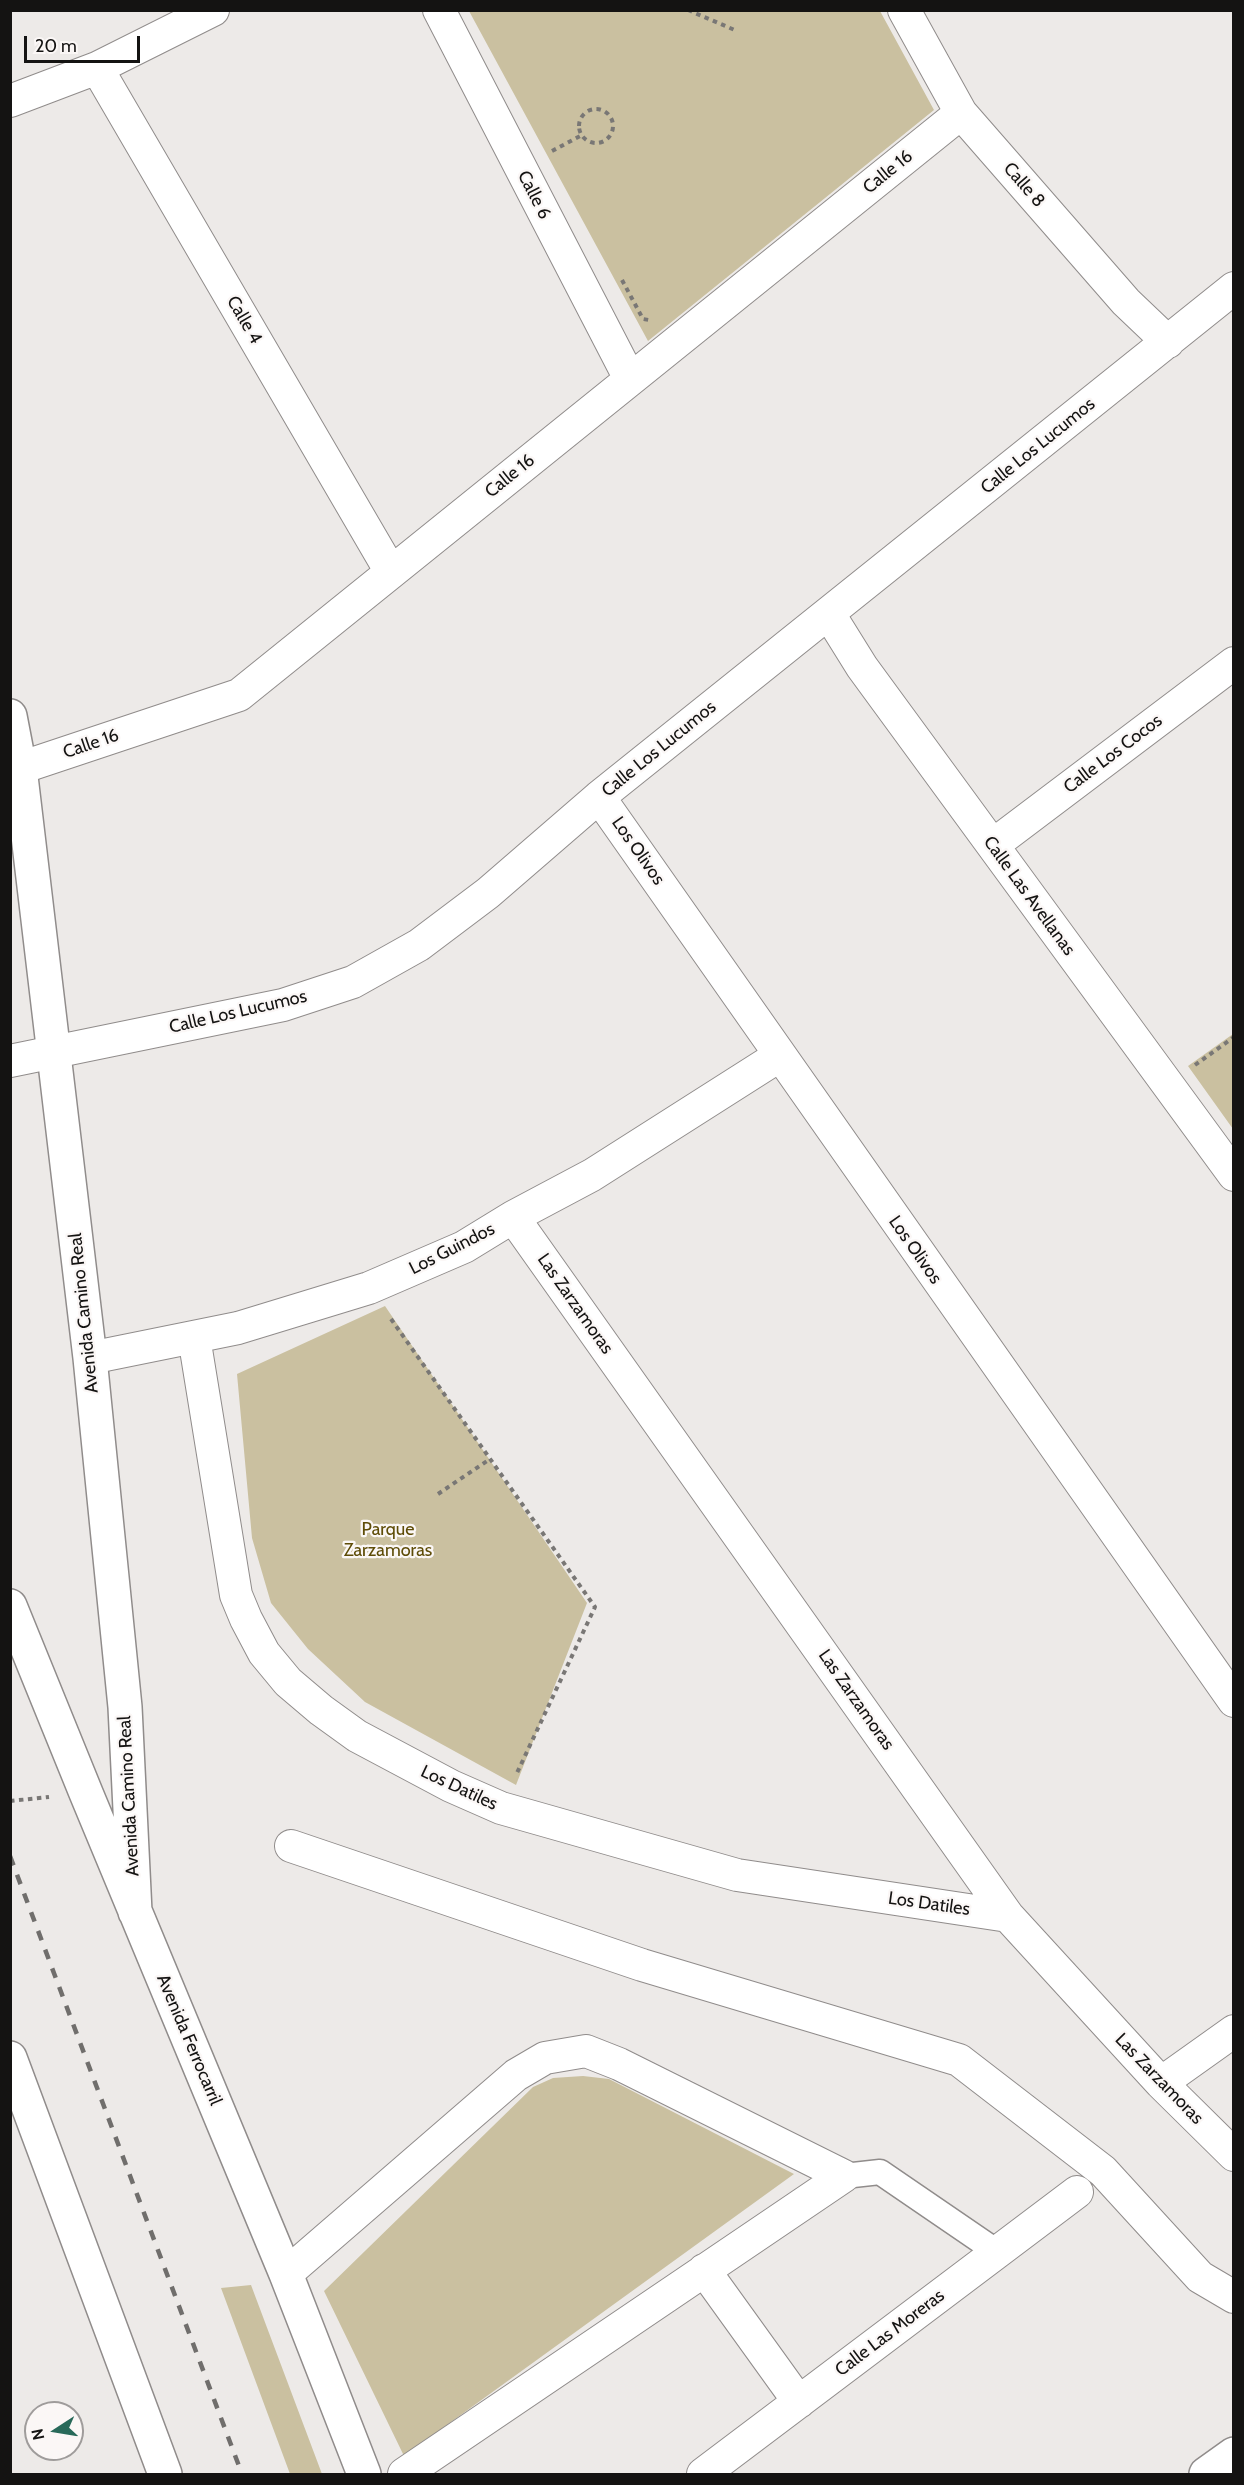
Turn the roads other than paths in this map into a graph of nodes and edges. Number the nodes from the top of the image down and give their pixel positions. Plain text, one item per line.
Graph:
1 (213, 10) edge
2 (439, 10) edge
3 (904, 10) edge
4 (97, 68) junction
5 (10, 101) edge
6 (961, 113) junction
7 (1233, 288) edge
8 (1168, 342) junction
9 (630, 380) junction
10 (391, 572) junction
11 (829, 614) junction
12 (1233, 663) edge
13 (10, 716) edge
14 (20, 768) junction
15 (599, 797) junction
16 (993, 845) junction
17 (54, 1052) junction
18 (779, 1056) junction
19 (10, 1061) edge
20 (1233, 1175) edge
21 (513, 1217) junction
22 (194, 1337) junction
23 (90, 1358) junction
24 (10, 1606) edge
25 (1233, 1701) edge
26 (291, 1846) dead end
27 (135, 1912) junction
28 (1008, 1916) junction
29 (1233, 2031) edge
30 (10, 2058) edge
31 (1161, 2084) junction
32 (1233, 2155) edge
33 (844, 2176) junction
34 (1077, 2192) dead end
35 (997, 2252) junction
36 (704, 2270) junction
37 (286, 2274) junction
38 (1233, 2297) edge
39 (799, 2402) junction
40 (1233, 2454) edge
41 (165, 2475) edge
42 (364, 2475) edge
43 (404, 2475) edge
44 (703, 2475) edge
45 (1206, 2475) edge

1 - 4 street
2 - 9 street, Calle 6
3 - 6 street, Calle 8
4 - 5 street
4 - 10 street, Calle 4
6 - 8 street, Calle 8
6 - 9 street, Calle 16
7 - 8 street, Calle Los Lucumos
8 - 11 street, Calle Los Lucumos
9 - 10 street, Calle 16
10 - 14 street, Calle 16
11 - 15 street, Calle Los Lucumos
11 - 16 street, Calle Las Avellanas
12 - 16 street, Calle Los Cocos
13 - 14 street, Avenida Camino Real
14 - 17 street, Avenida Camino Real
15 - 17 street, Calle Los Lucumos
15 - 18 street, Los Olivos
16 - 20 street, Calle Las Avellanas
17 - 19 street, Calle Los Lucumos
17 - 23 street, Avenida Camino Real
18 - 21 street, Los Guindos
18 - 25 street, Los Olivos
21 - 22 street, Los Guindos
21 - 28 street, Las Zarzamoras
22 - 23 street, Los Guindos
22 - 28 street, Los Datiles
23 - 27 street, Avenida Camino Real
24 - 27 street, Avenida Ferrocarril
26 - 38 street
27 - 37 street, Avenida Ferrocarril
28 - 31 street, Las Zarzamoras
29 - 31 street
30 - 41 street
31 - 32 street, Las Zarzamoras
33 - 35 street
33 - 36 street
33 - 37 street
34 - 35 street, Calle Las Moreras
35 - 39 street, Calle Las Moreras
36 - 39 street
36 - 43 street
37 - 42 street, Avenida Ferrocarril
39 - 44 street, Calle Las Moreras
40 - 45 street

